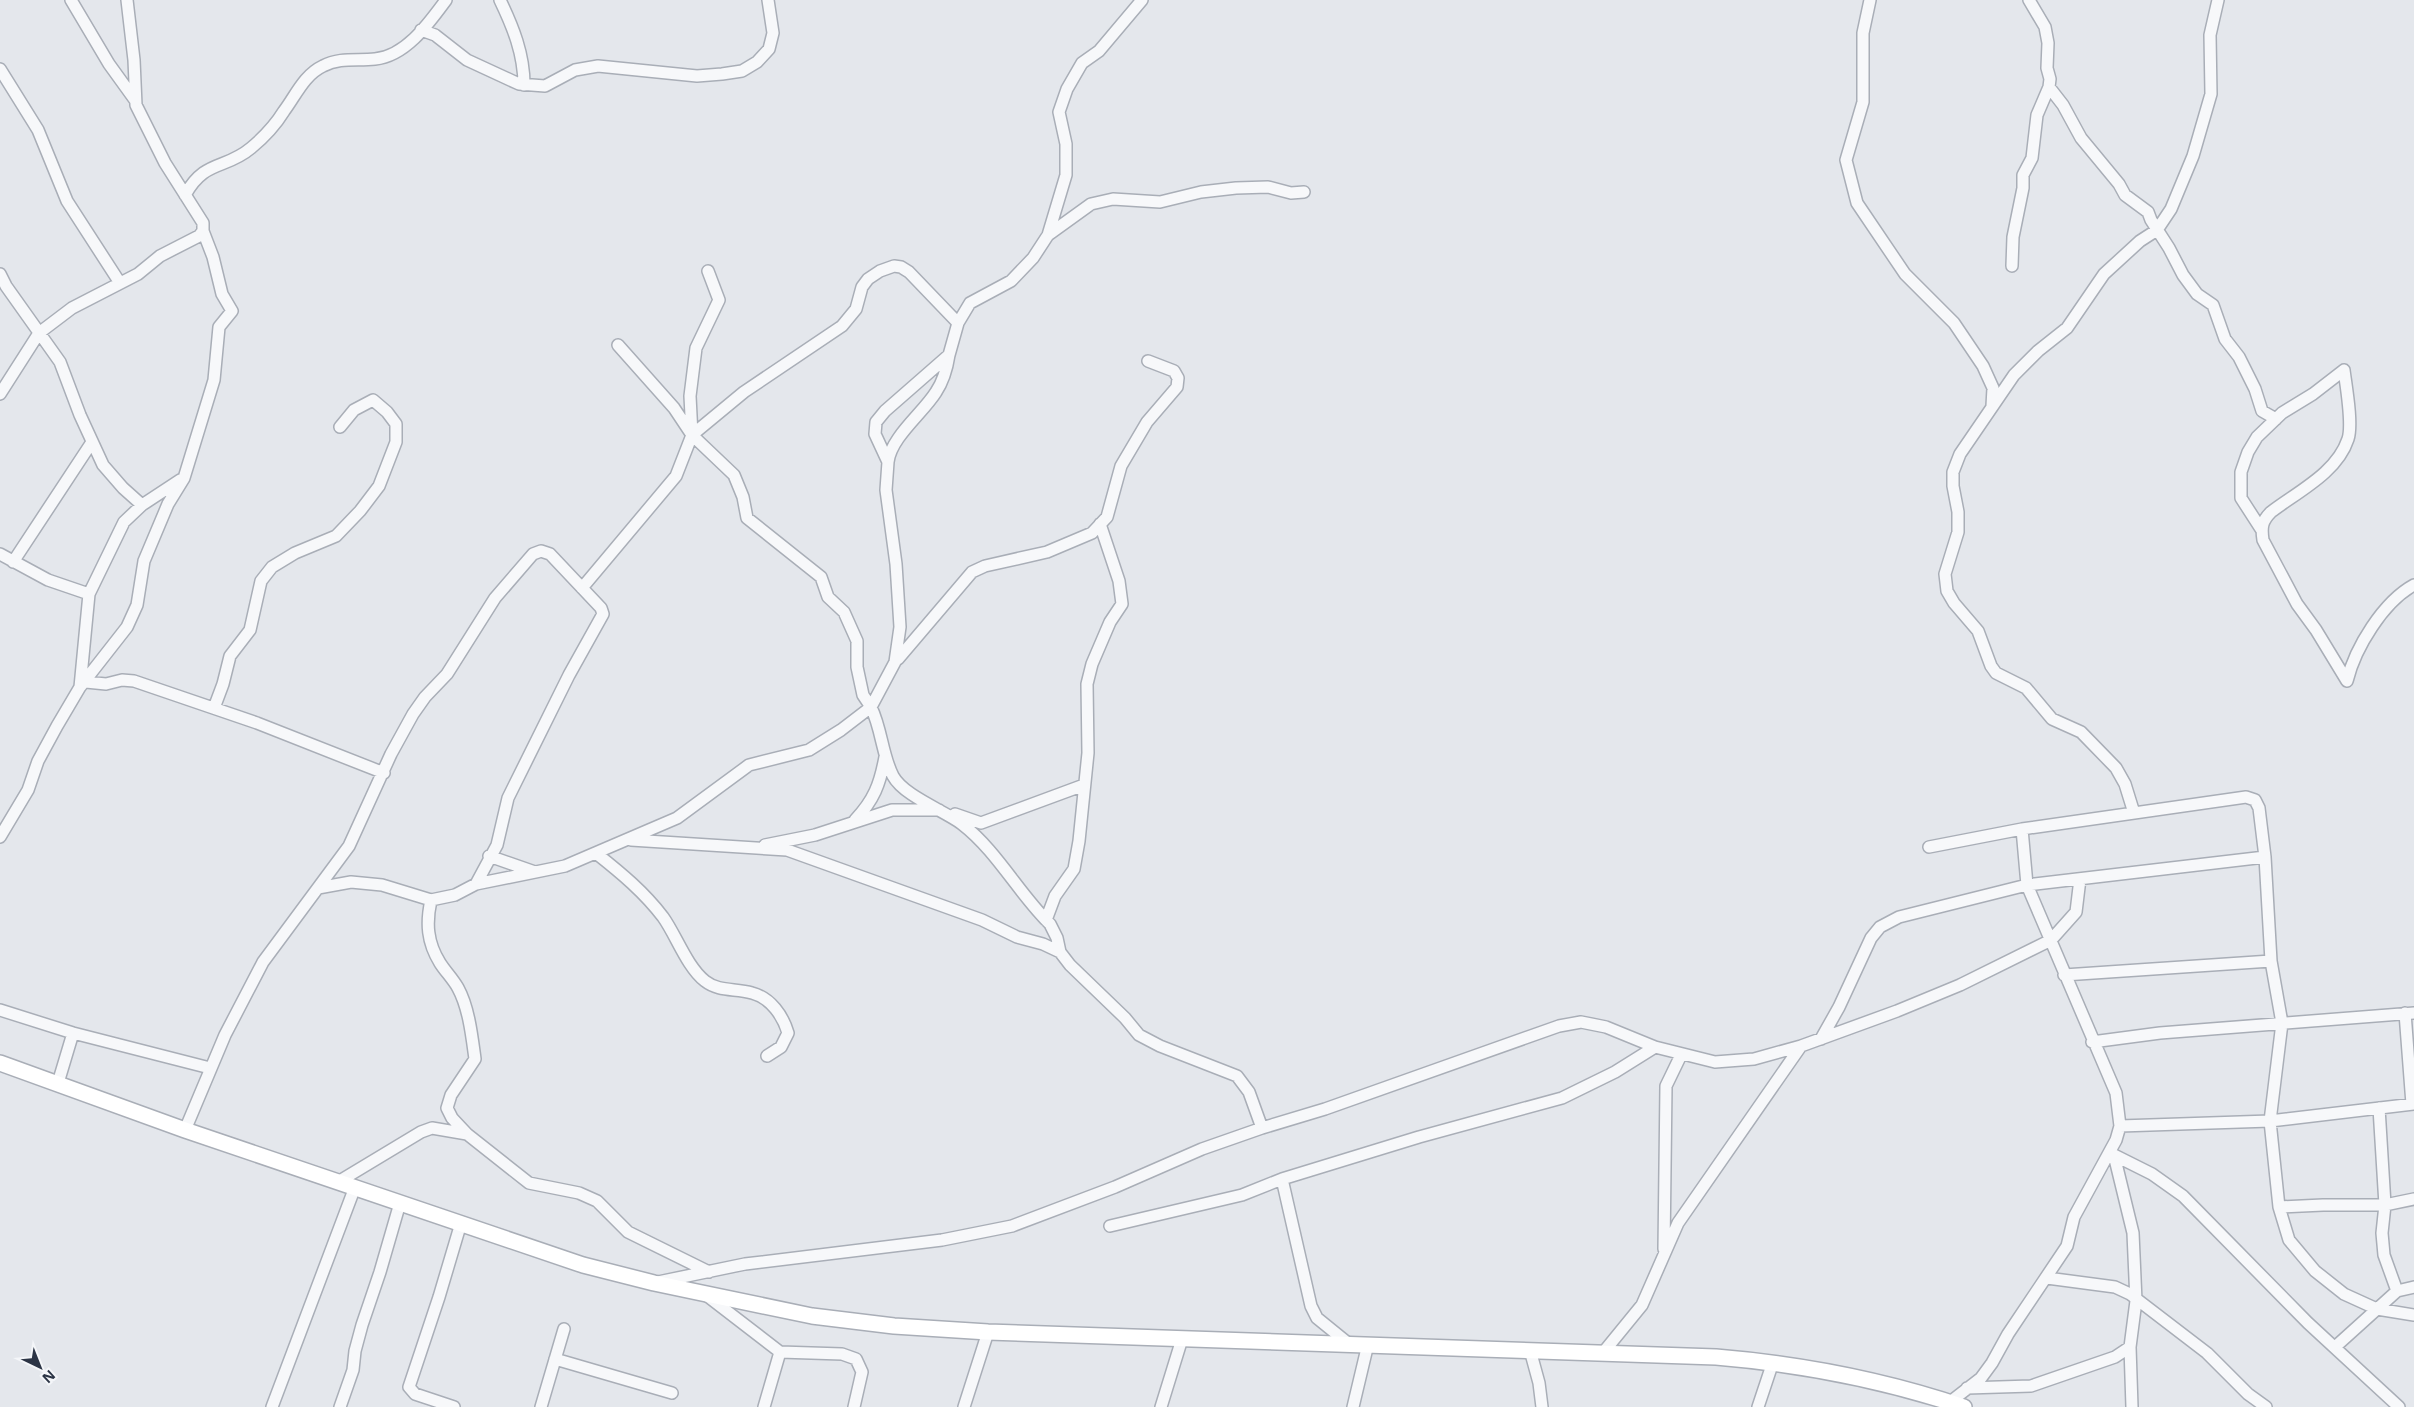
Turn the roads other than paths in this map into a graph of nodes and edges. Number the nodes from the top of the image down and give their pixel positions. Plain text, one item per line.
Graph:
1 (72, 0) edge
2 (127, 0) edge
3 (446, 0) edge
4 (500, 0) edge
5 (768, 0) edge
6 (1142, 0) edge
7 (1870, 0) edge
8 (2029, 0) edge
9 (2218, 0) edge
10 (421, 30) junction
11 (0, 69) edge
12 (524, 85) junction
13 (2049, 87) junction
14 (135, 100) junction
15 (1304, 192) dead end
16 (185, 195) junction
17 (2157, 230) junction
18 (203, 231) junction
19 (1048, 234) junction
20 (2012, 266) dead end
21 (708, 271) dead end
22 (0, 274) edge
23 (120, 283) junction
24 (958, 323) junction
25 (39, 333) junction
26 (618, 346) dead end
27 (949, 355) junction
28 (1148, 361) dead end
29 (0, 394) edge
30 (1992, 408) junction
31 (2276, 419) junction
32 (340, 427) dead end
33 (692, 436) junction
34 (92, 442) junction
35 (888, 462) junction
36 (184, 478) junction
37 (142, 505) junction
38 (1100, 524) junction
39 (2261, 529) junction
40 (0, 554) edge
41 (13, 562) junction
42 (2414, 585) edge
43 (582, 588) junction
44 (89, 594) junction
45 (895, 662) junction
46 (83, 685) junction
47 (214, 708) junction
48 (871, 708) junction
49 (885, 755) junction
50 (384, 773) junction
51 (1084, 785) junction
52 (942, 810) junction
53 (2134, 813) junction
54 (854, 822) junction
55 (2022, 829) junction
56 (0, 837) edge
57 (629, 840) junction
58 (754, 847) junction
59 (1929, 847) dead end
60 (597, 854) junction
61 (489, 856) junction
62 (2265, 857) junction
63 (535, 872) junction
64 (2080, 878) junction
65 (476, 884) junction
66 (2027, 885) junction
67 (318, 888) junction
68 (431, 900) junction
69 (1046, 920) junction
70 (2051, 940) junction
71 (1060, 952) junction
72 (2271, 961) junction
73 (2064, 975) junction
74 (0, 1010) edge
75 (2410, 1013) edge
76 (2282, 1023) junction
77 (73, 1033) junction
78 (1821, 1039) junction
79 (2092, 1042) junction
80 (1801, 1046) junction
81 (1656, 1047) junction
82 (1681, 1055) junction
83 (767, 1056) dead end
84 (0, 1063) edge
85 (210, 1068) junction
86 (58, 1084) junction
87 (2413, 1104) edge
88 (2379, 1108) junction
89 (2270, 1121) junction
90 (2120, 1126) junction
91 (1262, 1128) junction
92 (185, 1130) junction
93 (467, 1134) junction
94 (2112, 1154) junction
95 (1282, 1179) junction
96 (338, 1182) junction
97 (355, 1187) junction
98 (2414, 1199) edge
99 (400, 1203) junction
100 (2385, 1205) junction
101 (2279, 1207) junction
102 (461, 1223) junction
103 (1110, 1226) dead end
104 (1663, 1256) junction
105 (709, 1272) junction
106 (2047, 1278) junction
107 (654, 1283) junction
108 (2414, 1287) edge
109 (2397, 1291) junction
110 (705, 1294) junction
111 (2136, 1301) junction
112 (2377, 1309) junction
113 (2414, 1315) edge
114 (564, 1329) dead end
115 (988, 1332) junction
116 (1182, 1340) junction
117 (1349, 1344) junction
118 (1368, 1344) junction
119 (2130, 1347) junction
120 (2335, 1348) junction
121 (1530, 1350) junction
122 (780, 1352) junction
123 (1602, 1354) junction
124 (555, 1359) junction
125 (1773, 1362) junction
126 (1967, 1388) junction
127 (672, 1393) dead end
128 (1957, 1405) edge
129 (2394, 1405) edge
130 (272, 1407) edge
131 (340, 1407) edge
132 (454, 1407) edge
133 (541, 1407) edge
134 (764, 1407) edge
135 (854, 1407) edge
136 (964, 1407) edge
137 (1161, 1407) edge
138 (1353, 1407) edge
139 (1542, 1407) edge
140 (1758, 1407) edge
141 (2132, 1407) edge
142 (2266, 1407) edge

1 - 14 street
2 - 14 street
3 - 10 street
4 - 12 street
5 - 12 street
6 - 19 street
7 - 30 street
8 - 13 street
9 - 17 street
10 - 12 street
10 - 16 street
11 - 23 street
13 - 17 street
13 - 20 street
14 - 16 street
15 - 19 street
16 - 18 street
17 - 30 street
17 - 31 street
18 - 23 street
18 - 36 street
19 - 24 street
21 - 33 street
22 - 25 street
23 - 25 street
24 - 27 street
24 - 33 street
25 - 29 street
25 - 34 street
26 - 33 street
27 - 35 street
27 - 35 street
28 - 38 street
30 - 53 street
31 - 39 street
31 - 39 street
32 - 47 street
33 - 43 street
33 - 48 street
34 - 37 street
34 - 41 street
35 - 45 street
36 - 37 street
36 - 46 street
37 - 44 street
38 - 45 street
38 - 51 street
39 - 42 street
40 - 41 street
41 - 44 street
43 - 50 street
43 - 61 street
44 - 46 street
45 - 48 street
46 - 47 street
46 - 56 street
47 - 50 street
48 - 49 street
48 - 57 street
49 - 52 street
49 - 54 street
50 - 67 street
51 - 52 street
51 - 69 street
52 - 54 street
52 - 69 street
53 - 55 street
53 - 62 street
54 - 58 street
55 - 59 street
55 - 66 street
57 - 58 street
57 - 60 street
58 - 71 street
60 - 63 street
60 - 83 street
61 - 63 street
61 - 65 street
62 - 64 street
62 - 72 street
63 - 65 street
64 - 66 street
64 - 70 street
65 - 68 street
66 - 70 street
66 - 78 street
67 - 68 street
67 - 85 street
68 - 93 street
69 - 71 street
70 - 73 street
70 - 78 street
71 - 91 street
72 - 73 street
72 - 76 street
73 - 79 street
74 - 77 street
75 - 76 street
75 - 87 street
76 - 79 street
76 - 89 street
77 - 85 street
77 - 86 street
78 - 80 street
79 - 90 street
80 - 82 street
80 - 104 street
81 - 82 street
81 - 91 street
81 - 95 street
82 - 104 street
84 - 86 main road
85 - 92 street
86 - 92 main road
87 - 88 street
88 - 89 street
88 - 100 street
89 - 90 street
89 - 101 street
90 - 94 street
91 - 105 street
92 - 96 main road
93 - 96 street
93 - 105 street
94 - 106 street
94 - 111 street
94 - 120 street
95 - 103 street
95 - 117 street
96 - 97 main road
97 - 99 main road
97 - 130 street
98 - 100 street
99 - 102 main road
99 - 131 street
100 - 101 street
100 - 109 street
101 - 112 street
102 - 107 main road
102 - 132 street
104 - 123 street
105 - 107 street
106 - 111 street
106 - 126 street
107 - 110 main road
108 - 109 street
109 - 112 street
110 - 115 main road
110 - 122 street
111 - 119 street
111 - 142 street
112 - 113 street
112 - 120 street
114 - 124 street
115 - 116 main road
115 - 136 street
116 - 117 main road
116 - 137 street
117 - 118 main road
118 - 121 main road
118 - 138 street
119 - 126 street
119 - 141 street
120 - 129 street
121 - 123 main road
121 - 139 street
122 - 134 street
122 - 135 street
123 - 125 main road
124 - 127 street
124 - 133 street
125 - 128 main road
125 - 140 street
126 - 128 street

